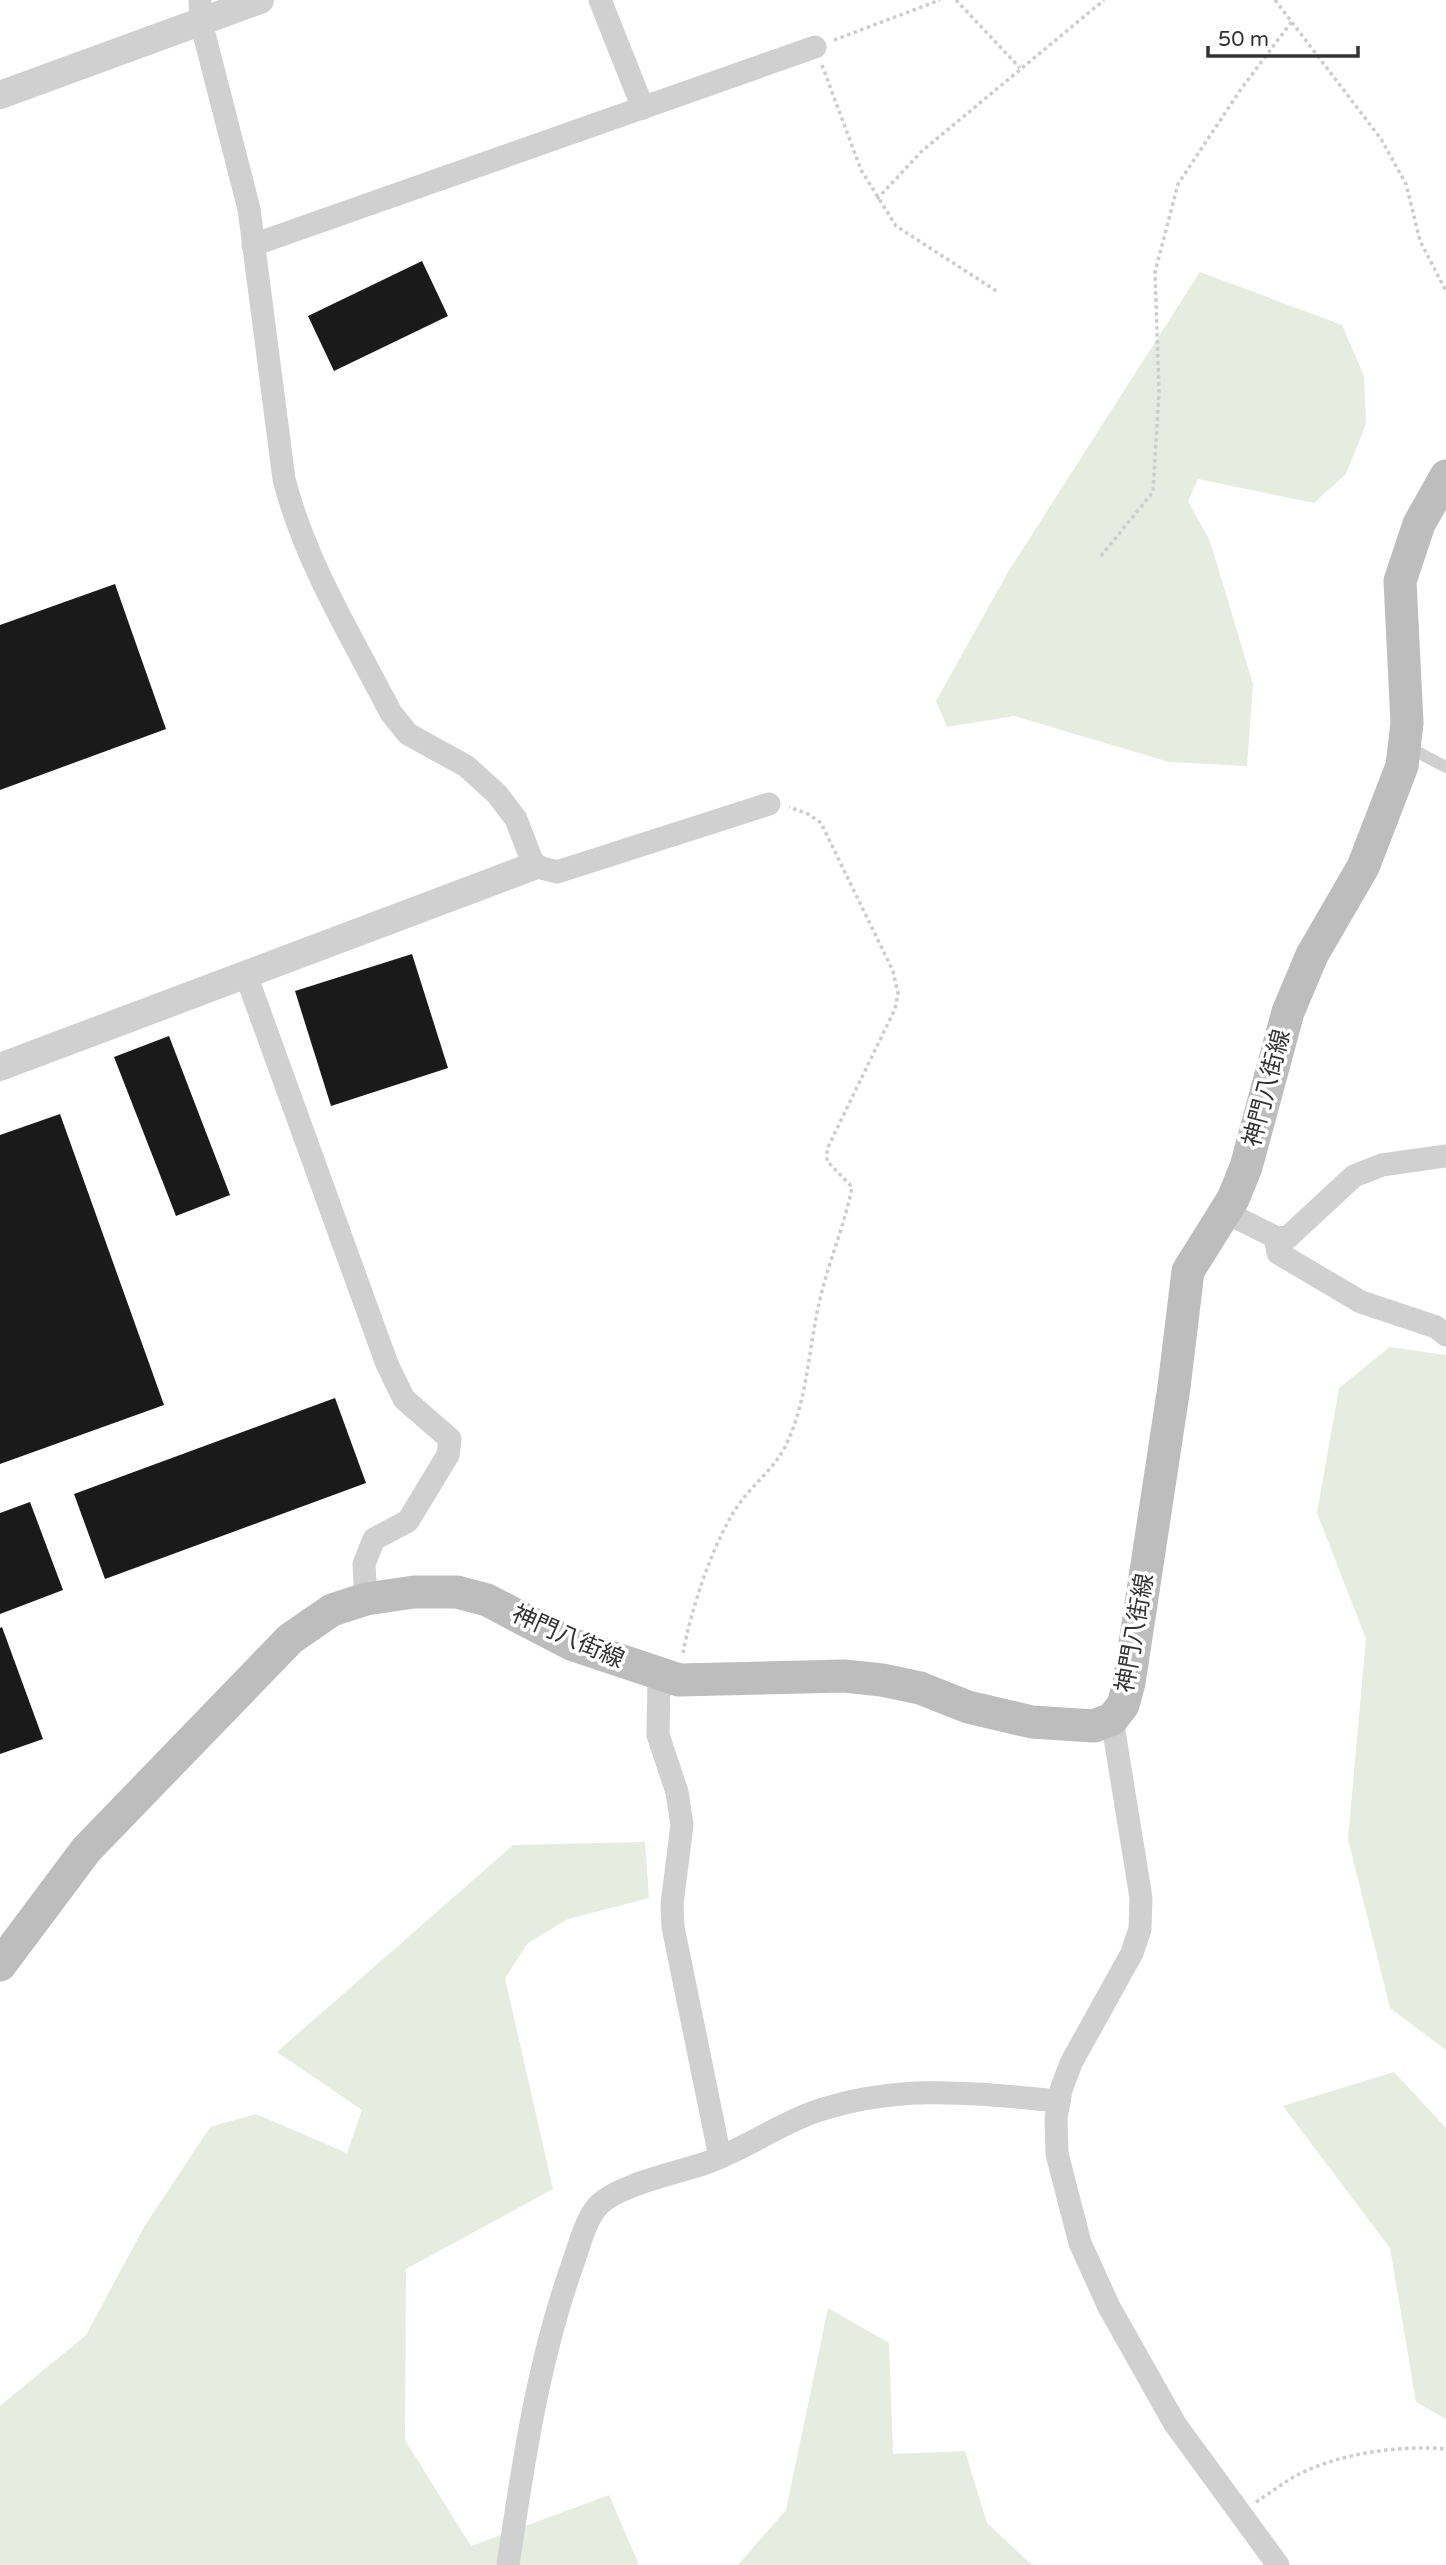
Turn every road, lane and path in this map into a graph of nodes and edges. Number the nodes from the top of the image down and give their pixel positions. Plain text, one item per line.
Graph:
1 (260, 0) edge
2 (600, 0) edge
3 (940, 0) edge
4 (956, 0) edge
5 (1104, 0) edge
6 (1275, 0) edge
7 (200, 11) edge
8 (1293, 20) junction
9 (815, 47) junction
10 (1020, 68) junction
11 (0, 95) edge
12 (643, 108) junction
13 (877, 199) junction
14 (253, 245) junction
15 (1446, 291) edge
16 (998, 292) dead end
17 (1446, 476) edge
18 (1101, 556) dead end
19 (1404, 746) junction
20 (1446, 767) edge
21 (769, 804) joint
22 (534, 866) junction
23 (246, 975) junction
24 (0, 1067) edge
25 (1446, 1156) edge
26 (1227, 1213) junction
27 (1275, 1237) junction
28 (1446, 1335) edge
29 (366, 1599) junction
30 (669, 1677) junction
31 (1112, 1719) junction
32 (0, 1965) edge
33 (1059, 2101) junction
34 (720, 2157) junction
35 (1446, 2449) edge
36 (1240, 2512) junction
37 (508, 2565) edge
38 (1278, 2565) edge

1 - 7 street
2 - 12 street
3 - 9 path
4 - 10 path
5 - 10 path
6 - 8 path
7 - 11 street
7 - 14 street
8 - 15 path
8 - 18 path
9 - 12 street
9 - 13 path
10 - 13 path
12 - 14 street
13 - 16 path
14 - 22 street
17 - 19 main road, 神門八街線
19 - 20 lane
19 - 26 main road, 神門八街線
21 - 22 street
21 - 30 path
22 - 23 street
23 - 24 street
23 - 29 street
25 - 27 street
26 - 27 street
26 - 31 main road, 神門八街線
27 - 28 street
29 - 30 main road, 神門八街線
29 - 32 main road, 神門八街線
30 - 31 main road, 神門八街線
30 - 34 street
31 - 33 street
33 - 34 street
33 - 36 street
34 - 37 street
35 - 36 path
36 - 38 street

